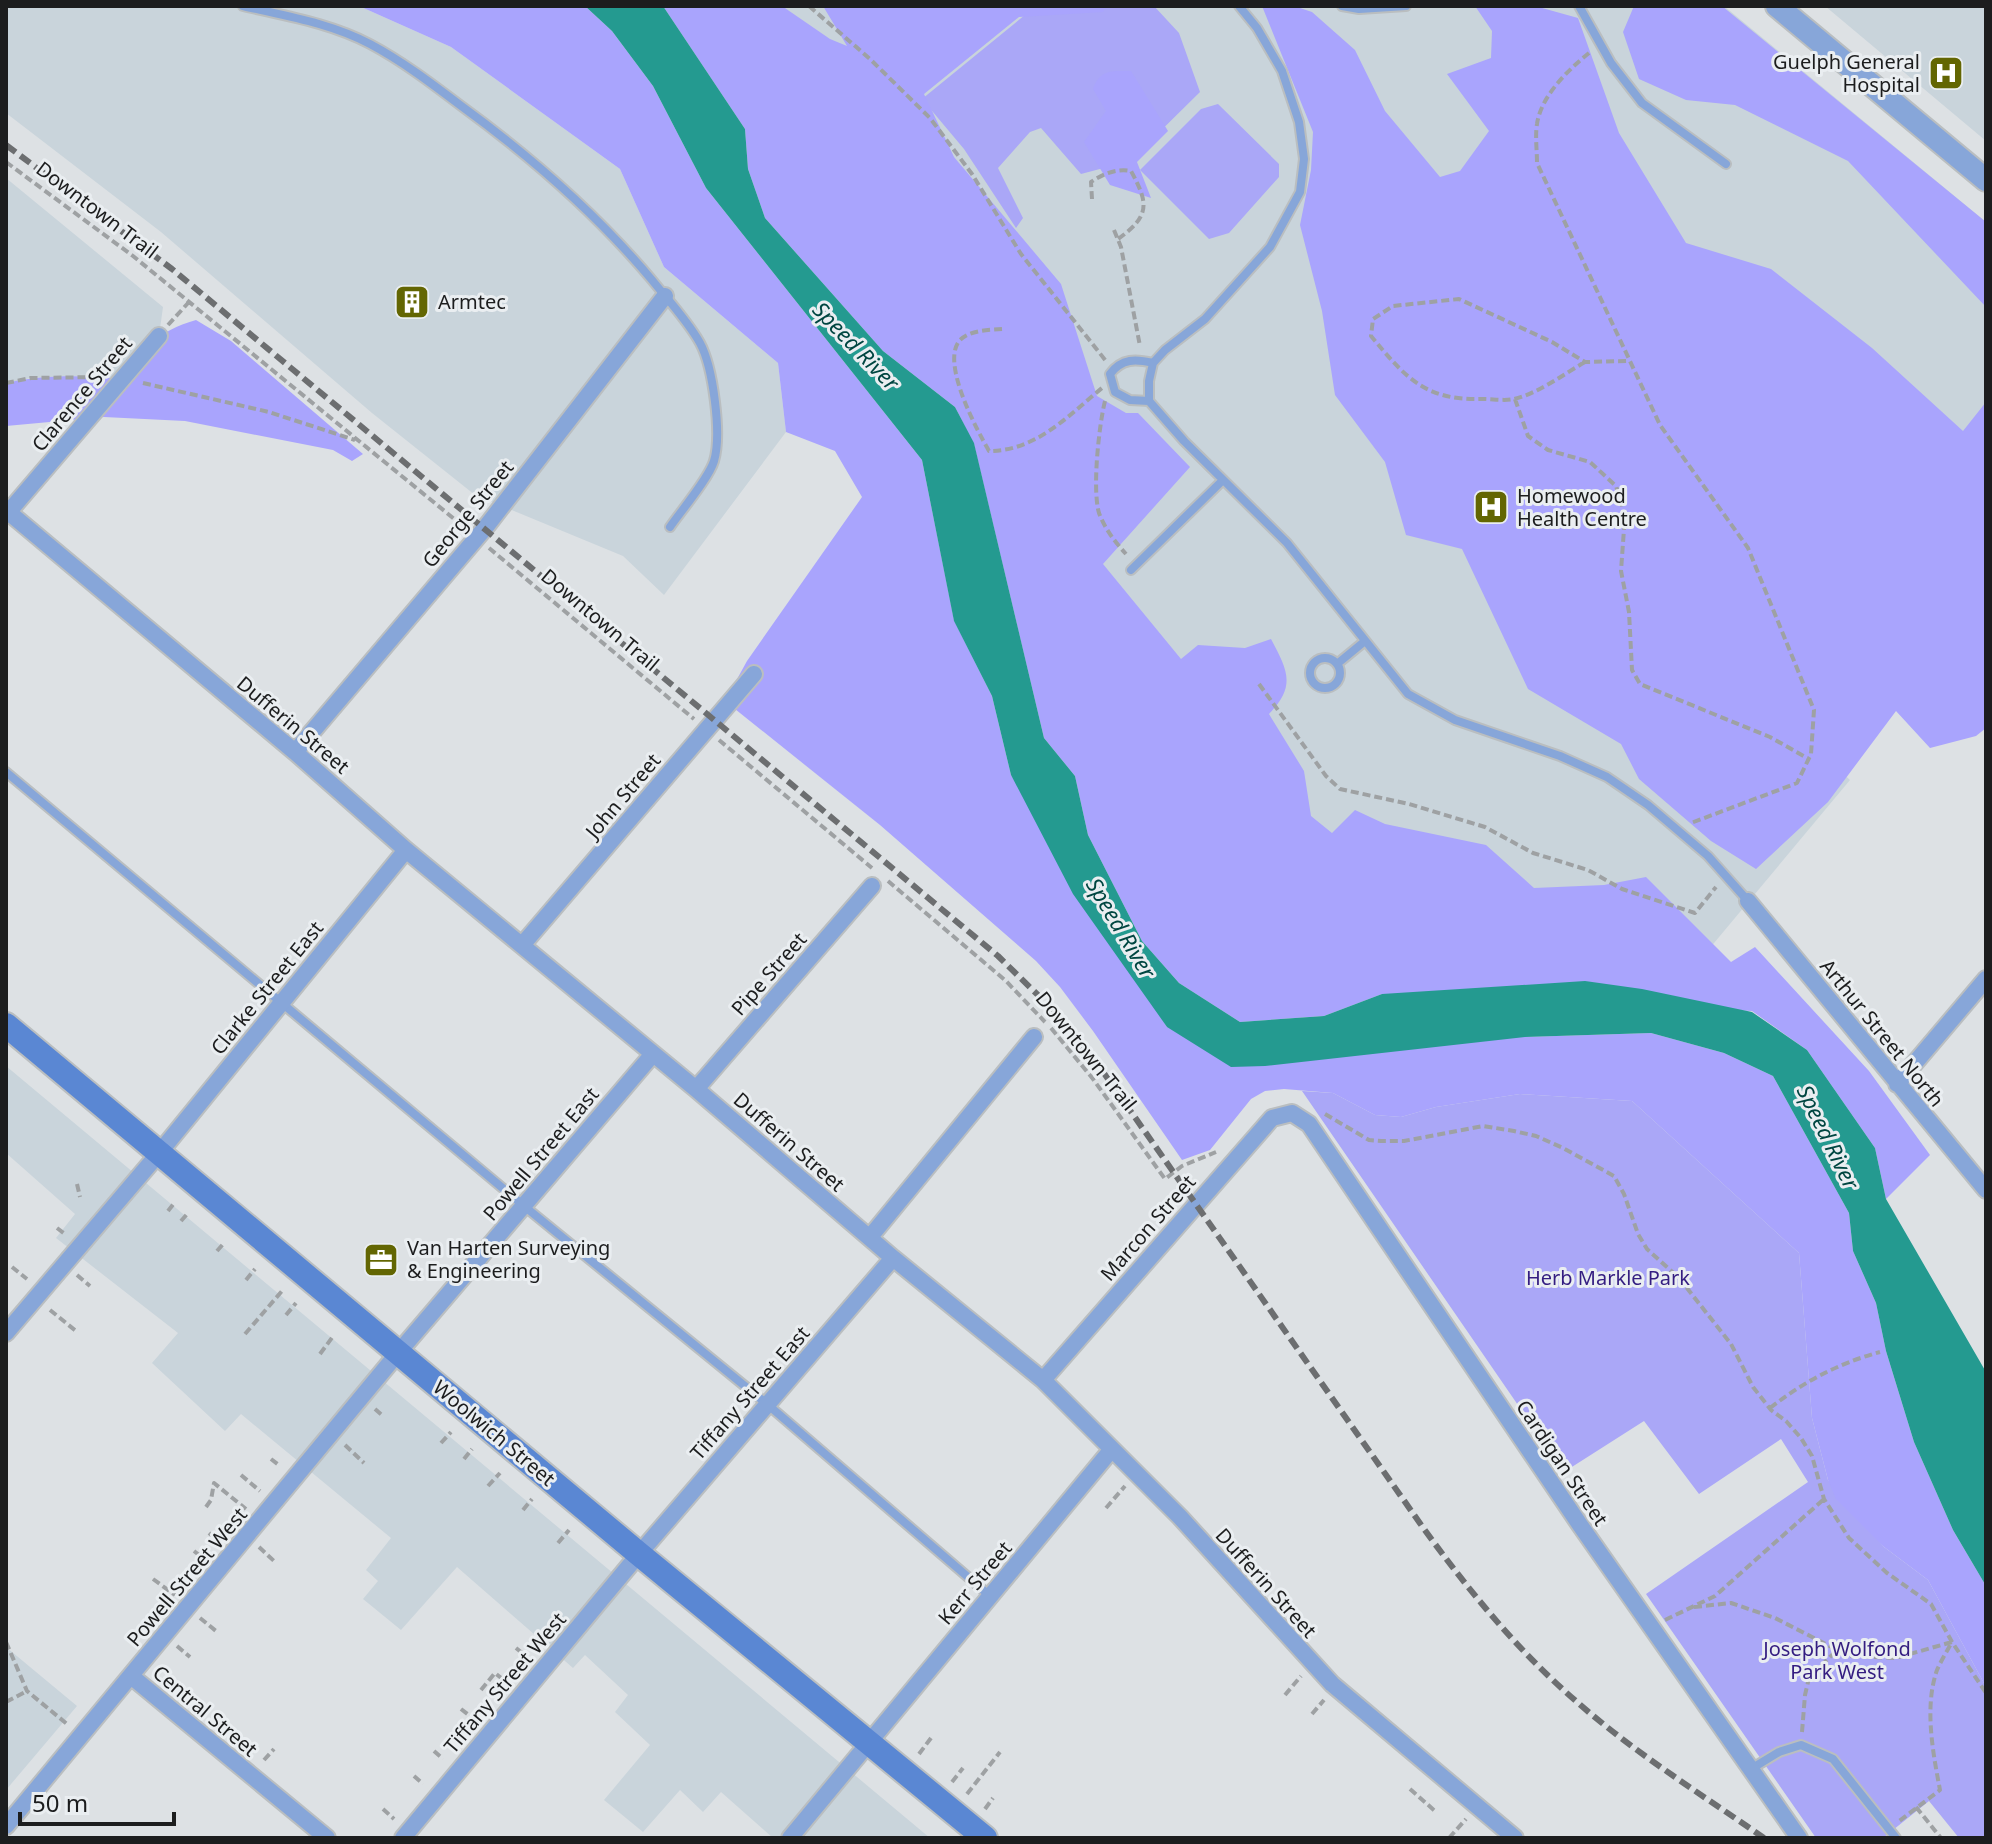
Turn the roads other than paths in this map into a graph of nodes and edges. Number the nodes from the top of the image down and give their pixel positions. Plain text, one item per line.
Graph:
1 (243, 6) edge
2 (1239, 6) edge
3 (1342, 6) edge
4 (1406, 6) edge
5 (1579, 6) edge
6 (1376, 8) edge
7 (1788, 9) edge
8 (1726, 164) dead end
9 (1986, 180) edge
10 (665, 296) junction
11 (159, 336) road end
12 (1153, 363) junction
13 (1149, 401) junction
14 (1223, 480) junction
15 (7, 512) edge
16 (670, 527) dead end
17 (1133, 568) road end
18 (1365, 641) junction
19 (1337, 664) dead end
20 (754, 674) dead end
21 (295, 752) junction
22 (6, 772) edge
23 (406, 850) junction
24 (872, 886) dead end
25 (1748, 901) joint
26 (523, 944) junction
27 (1986, 979) edge
28 (282, 1001) junction
29 (6, 1025) edge
30 (1034, 1037) dead end
31 (653, 1054) junction
32 (1897, 1084) junction
33 (696, 1089) junction
34 (1292, 1113) joint
35 (160, 1152) junction
36 (1986, 1190) edge
37 (524, 1206) junction
38 (870, 1237) junction
39 (893, 1258) junction
40 (6, 1333) edge
41 (398, 1353) junction
42 (1043, 1380) junction
43 (767, 1404) junction
44 (1112, 1449) junction
45 (639, 1554) junction
46 (990, 1596) junction
47 (131, 1676) junction
48 (869, 1742) junction
49 (1750, 1769) junction
50 (6, 1826) edge
51 (327, 1838) edge
52 (403, 1838) edge
53 (790, 1838) edge
54 (985, 1838) edge
55 (1515, 1838) edge
56 (1799, 1838) edge
57 (1896, 1838) edge

1 - 10 lane
2 - 12 lane
3 - 6 lane
4 - 6 lane
5 - 8 lane
7 - 9 street
10 - 16 lane
10 - 21 street, George Street
11 - 15 street, Clarence Street
12 - 13 lane
12 - 13 lane
13 - 14 lane
14 - 17 lane
14 - 18 lane
15 - 21 street, Dufferin Street
18 - 19 lane
18 - 25 lane
20 - 26 street, John Street
21 - 23 street, Dufferin Street
22 - 28 lane
23 - 26 street, Dufferin Street
23 - 28 street, Clarke Street East
24 - 33 street, Pipe Street
25 - 32 street, Arthur Street North
26 - 31 street, Dufferin Street
27 - 32 street
28 - 35 street, Clarke Street East
28 - 37 lane
29 - 35 main road, Woolwich Street
30 - 38 street
31 - 33 street, Dufferin Street
31 - 37 street, Powell Street East
32 - 36 street, Arthur Street North
33 - 38 street, Dufferin Street
34 - 42 street, Marcon Street
34 - 49 street, Cardigan Street
35 - 40 street, Clarke Street East
35 - 41 main road, Woolwich Street
37 - 41 street, Powell Street East
37 - 43 lane
38 - 39 street, Dufferin Street
39 - 42 street, Dufferin Street
39 - 43 street, Tiffany Street East
41 - 45 main road, Woolwich Street
41 - 47 street, Powell Street West
42 - 44 street, Dufferin Street
43 - 45 street, Tiffany Street East
43 - 46 lane
44 - 46 street, Kerr Street
44 - 55 street, Dufferin Street
45 - 48 main road, Woolwich Street
45 - 52 street, Tiffany Street West
46 - 48 street, Kerr Street
47 - 50 street, Powell Street West
47 - 51 street, Central Street
48 - 53 street, Kerr Street
48 - 54 main road, Woolwich Street
49 - 56 street, Cardigan Street
49 - 57 lane

